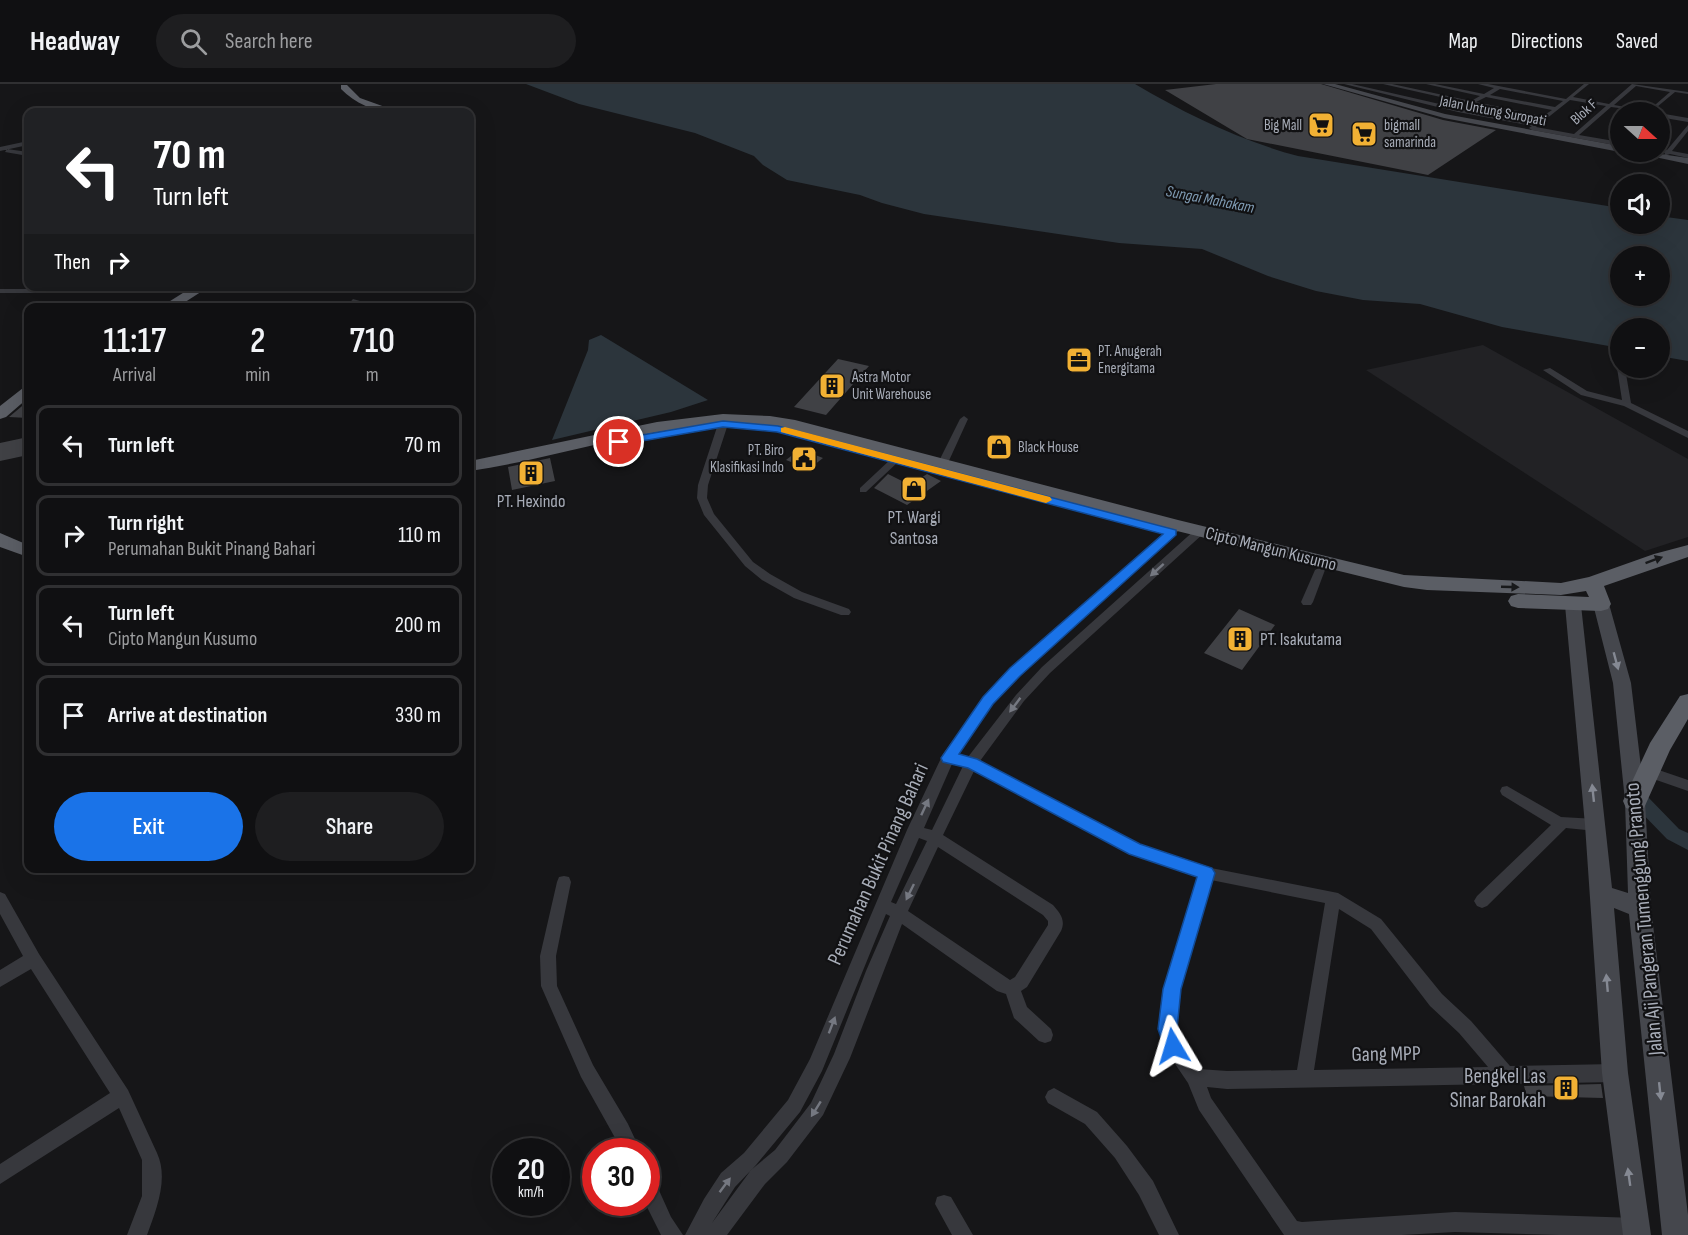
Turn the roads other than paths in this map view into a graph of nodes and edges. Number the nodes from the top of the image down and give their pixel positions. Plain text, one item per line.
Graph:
1 (1328, 84) edge
2 (1337, 84) edge
3 (1346, 84) edge
4 (1386, 84) edge
5 (1428, 84) edge
6 (1480, 84) edge
7 (1528, 84) edge
8 (1587, 84) edge
9 (1635, 84) edge
10 (344, 85) edge
11 (1498, 88) junction
12 (1359, 91) junction
13 (1517, 91) junction
14 (1674, 91) junction
15 (1688, 93) edge
16 (1484, 96) junction
17 (1567, 99) junction
18 (1471, 102) junction
19 (1660, 102) edge
20 (1609, 105) junction
21 (373, 108) edge
22 (382, 108) edge
23 (1556, 109) junction
24 (1458, 110) junction
25 (1670, 117) edge
26 (1543, 118) junction
27 (1688, 120) edge
28 (1533, 128) junction
29 (1688, 128) edge
30 (1575, 136) junction
31 (24, 144) edge
32 (1610, 144) edge
33 (1610, 144) edge
34 (1610, 144) edge
35 (1670, 148) edge
36 (0, 150) edge
37 (24, 153) edge
38 (1670, 154) edge
39 (1670, 156) edge
40 (1688, 158) edge
41 (0, 291) edge
42 (24, 291) edge
43 (197, 291) edge
44 (206, 291) edge
45 (356, 301) dead end
46 (174, 303) edge
47 (187, 303) edge
48 (354, 303) edge
49 (1547, 370) dead end
50 (1623, 378) edge
51 (24, 385) edge
52 (24, 394) edge
53 (0, 404) edge
54 (1627, 404) junction
55 (0, 414) edge
56 (964, 419) dead end
57 (723, 424) junction
58 (1688, 435) edge
59 (895, 460) junction
60 (474, 465) edge
61 (942, 465) junction
62 (474, 471) edge
63 (863, 490) dead end
64 (1175, 529) junction
65 (1196, 534) junction
66 (0, 539) edge
67 (24, 550) edge
68 (1688, 550) edge
69 (0, 552) edge
70 (24, 559) edge
71 (1320, 570) junction
72 (1593, 583) junction
73 (1561, 589) junction
74 (1307, 602) dead end
75 (1601, 604) junction
76 (1573, 605) junction
77 (845, 612) dead end
78 (1688, 702) edge
79 (948, 758) junction
80 (971, 764) junction
81 (1647, 771) junction
82 (1688, 786) edge
83 (1507, 791) dead end
84 (1635, 801) junction
85 (1561, 824) junction
86 (1596, 825) junction
87 (914, 830) junction
88 (936, 838) junction
89 (1206, 873) junction
90 (564, 882) dead end
91 (1600, 894) junction
92 (1333, 897) junction
93 (0, 899) edge
94 (1482, 901) dead end
95 (882, 905) junction
96 (1640, 908) junction
97 (899, 913) junction
98 (33, 959) junction
99 (0, 979) edge
100 (1012, 988) junction
101 (1045, 1035) dead end
102 (1614, 1073) junction
103 (1505, 1074) junction
104 (1194, 1077) junction
105 (1304, 1078) junction
106 (122, 1096) junction
107 (1054, 1096) dead end
108 (626, 1138) edge
109 (0, 1175) edge
110 (944, 1204) dead end
111 (660, 1215) edge
112 (1636, 1231) edge
113 (137, 1235) edge
114 (673, 1235) edge
115 (695, 1235) edge
116 (715, 1235) edge
117 (963, 1235) edge
118 (1169, 1235) edge
119 (1676, 1235) edge

1 - 12 main road, Jalan Untung Suropati
2 - 12 main road, Jalan Untung Suropati
3 - 12 street
4 - 12 street
4 - 18 street
5 - 16 street
6 - 11 street
7 - 13 street
8 - 17 street
9 - 14 street
9 - 20 street, Blok F
10 - 21 highway
10 - 22 highway
11 - 13 street
11 - 16 street
12 - 24 street
12 - 28 main road, Jalan Untung Suropati
12 - 32 main road, Jalan Untung Suropati
13 - 17 street
14 - 15 street
14 - 19 street
16 - 18 street
16 - 23 street
17 - 20 street
17 - 23 street
18 - 24 street
18 - 26 street
20 - 30 street, Blok F
23 - 26 street
24 - 28 street
25 - 27 street
26 - 28 street
28 - 30 street
28 - 33 main road, Jalan Untung Suropati
29 - 35 street
30 - 34 street
31 - 36 street
36 - 37 street
38 - 40 main road
39 - 40 main road
41 - 42 street
43 - 46 highway
44 - 47 highway
45 - 48 street
49 - 54 street
50 - 54 street
51 - 53 highway
52 - 55 highway
54 - 58 street
56 - 61 street
57 - 59 highway, Cipto Mangun Kusumo
57 - 62 highway, Cipto Mangun Kusumo
57 - 77 street
59 - 63 street
59 - 64 highway, Cipto Mangun Kusumo
60 - 61 highway, Cipto Mangun Kusumo
61 - 64 highway, Cipto Mangun Kusumo
64 - 65 highway, Cipto Mangun Kusumo
64 - 79 street, Perumahan Bukit Pinang Bahari
65 - 71 highway, Cipto Mangun Kusumo
65 -> 73 highway, Cipto Mangun Kusumo
65 -> 80 street, Perumahan Bukit Pinang Bahari
66 - 67 highway
72 -> 68 highway, Cipto Mangun Kusumo
69 - 70 highway
71 - 74 street
71 - 76 highway, Cipto Mangun Kusumo
72 - 73 highway, Cipto Mangun Kusumo
72 - 75 highway
73 - 76 highway
75 - 76 highway, Cipto Mangun Kusumo
75 -> 84 main road, Jalan Aji Pangeran Tumenggung Pranoto
86 -> 76 main road, Jalan Aji Pangeran Tumenggung Pranoto
78 - 81 highway
79 - 80 street
87 -> 79 street, Perumahan Bukit Pinang Bahari
80 - 88 street, Perumahan Bukit Pinang Bahari
80 - 89 street
81 - 82 street
81 - 84 highway
83 - 85 street
84 - 96 main road, Jalan Aji Pangeran Tumenggung Pranoto
85 - 86 street
85 - 94 street
86 - 91 main road, Jalan Aji Pangeran Tumenggung Pranoto
87 - 88 street
87 - 95 street, Perumahan Bukit Pinang Bahari
88 -> 97 street, Perumahan Bukit Pinang Bahari
88 - 100 street
89 - 92 street
89 - 104 street
90 - 108 street
91 - 96 main road
102 -> 91 main road, Jalan Aji Pangeran Tumenggung Pranoto
92 - 103 street
92 - 105 street
93 - 98 street
95 - 97 street
115 -> 95 street, Perumahan Bukit Pinang Bahari
96 -> 119 main road, Jalan Aji Pangeran Tumenggung Pranoto
97 - 100 street
97 -> 116 street, Perumahan Bukit Pinang Bahari
98 - 99 street
98 - 106 street
100 - 101 street
102 - 103 street, Gang MPP
112 -> 102 main road, Jalan Aji Pangeran Tumenggung Pranoto
103 - 105 street, Gang MPP
104 - 105 street, Gang MPP
104 - 112 street
106 - 109 street
106 - 113 street
107 - 118 street
110 - 117 street
111 - 114 street

